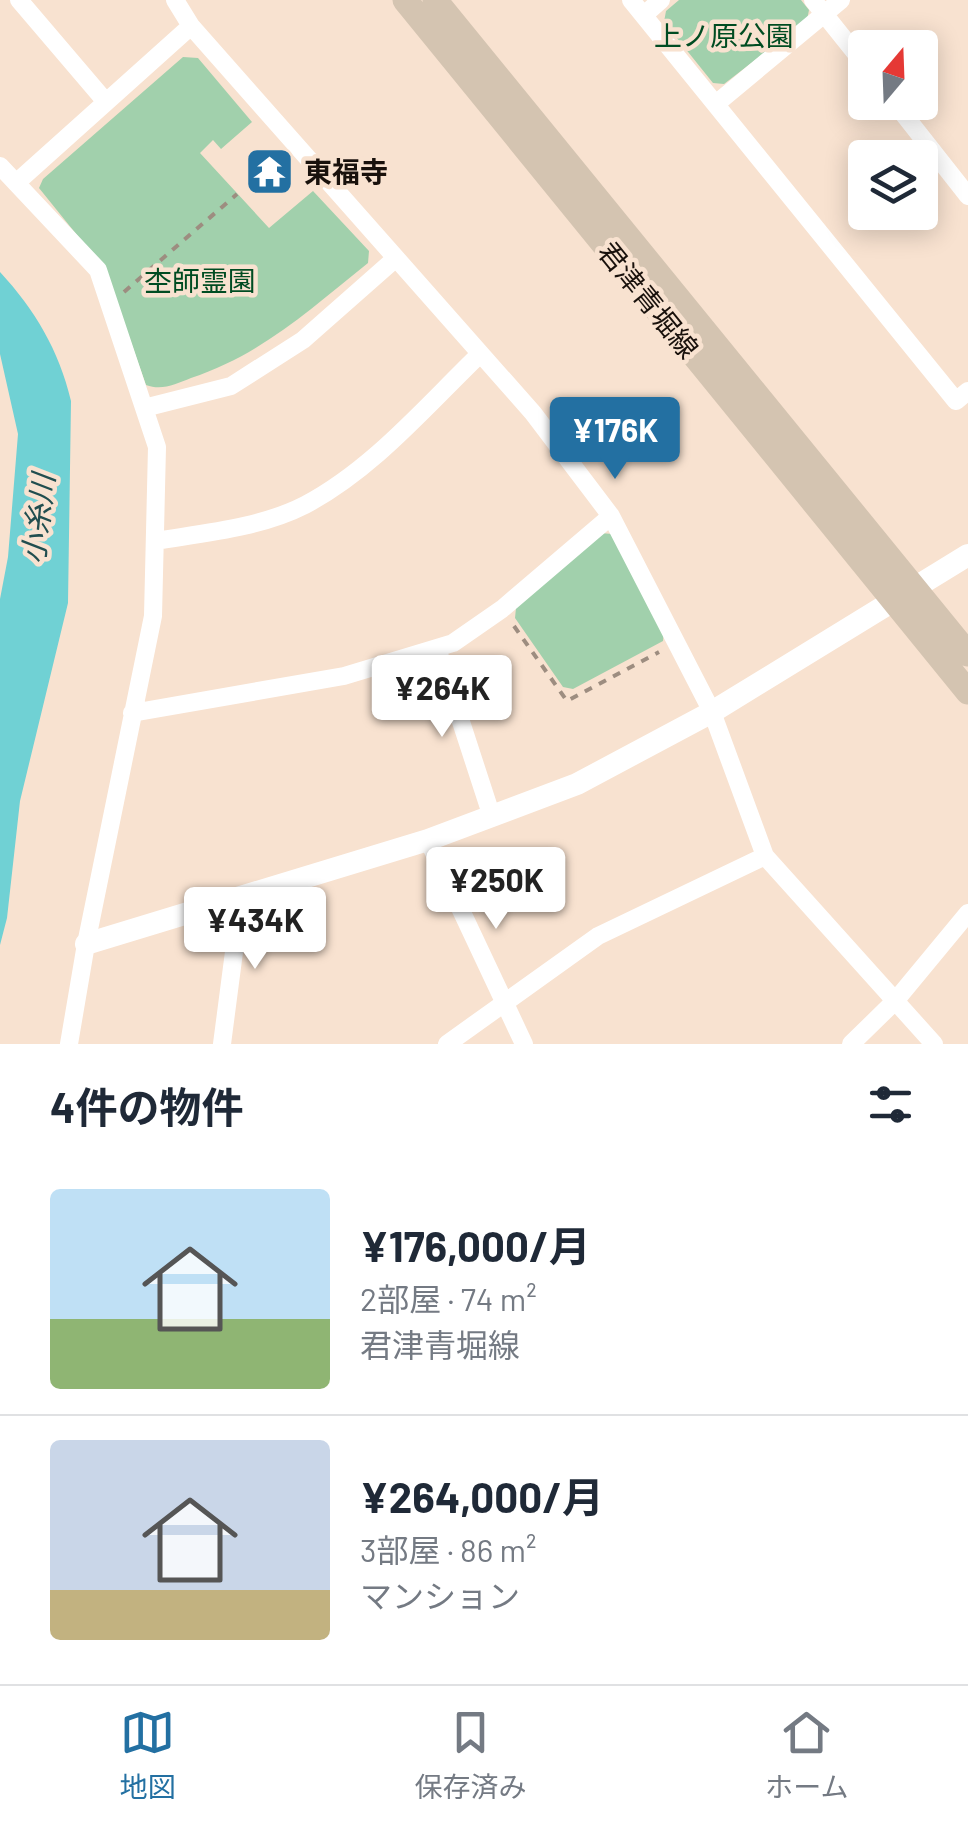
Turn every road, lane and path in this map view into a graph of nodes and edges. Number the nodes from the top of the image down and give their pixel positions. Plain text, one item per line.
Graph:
1 (20, 0) edge
2 (405, 0) edge
3 (434, 0) edge
4 (661, 0) edge
5 (840, 0) edge
6 (819, 7) edge
7 (638, 8) edge
8 (186, 9) edge
9 (848, 44) edge
10 (106, 102) junction
11 (717, 104) junction
12 (908, 120) edge
13 (0, 166) edge
14 (16, 182) junction
15 (237, 194) dead end
16 (968, 196) edge
17 (396, 258) junction
18 (121, 294) dead end
19 (480, 354) junction
20 (968, 391) edge
21 (144, 408) junction
22 (611, 516) junction
23 (155, 542) junction
24 (968, 555) edge
25 (902, 594) junction
26 (502, 609) junction
27 (676, 643) junction
28 (436, 648) junction
29 (968, 654) edge
30 (968, 692) edge
31 (712, 712) junction
32 (132, 713) junction
33 (492, 817) junction
34 (428, 840) junction
35 (765, 856) junction
36 (237, 896) junction
37 (968, 913) edge
38 (86, 944) junction
39 (896, 1000) junction
40 (502, 1002) junction
41 (70, 1044) edge
42 (222, 1044) edge
43 (447, 1044) edge
44 (524, 1044) edge
45 (851, 1044) edge
46 (934, 1044) edge

1 - 10 street
2 - 25 main road, 君津青堀線
3 - 25 main road, 君津青堀線
4 - 7 street
5 - 6 street
6 - 9 street
6 - 11 street
7 - 11 street
8 - 10 street
8 - 17 street
10 - 14 street
11 - 20 street
12 - 16 street
13 - 14 street
14 - 21 street
15 - 18 path
17 - 19 street
17 - 21 street
19 - 22 street
19 - 23 street
21 - 23 street
22 - 26 street
22 - 27 street
23 - 32 street
24 - 25 street
25 - 29 main road, 君津青堀線
25 - 30 main road, 君津青堀線
25 - 31 street
26 - 27 path
26 - 28 street
27 - 31 street
28 - 32 street
28 - 33 street
31 - 33 street
31 - 35 street
32 - 38 street
33 - 34 street
34 - 36 street
34 - 40 street
35 - 39 street
35 - 40 street
36 - 38 street
36 - 42 street
37 - 39 street
38 - 41 street
39 - 45 street
39 - 46 street
40 - 43 street
40 - 44 street

